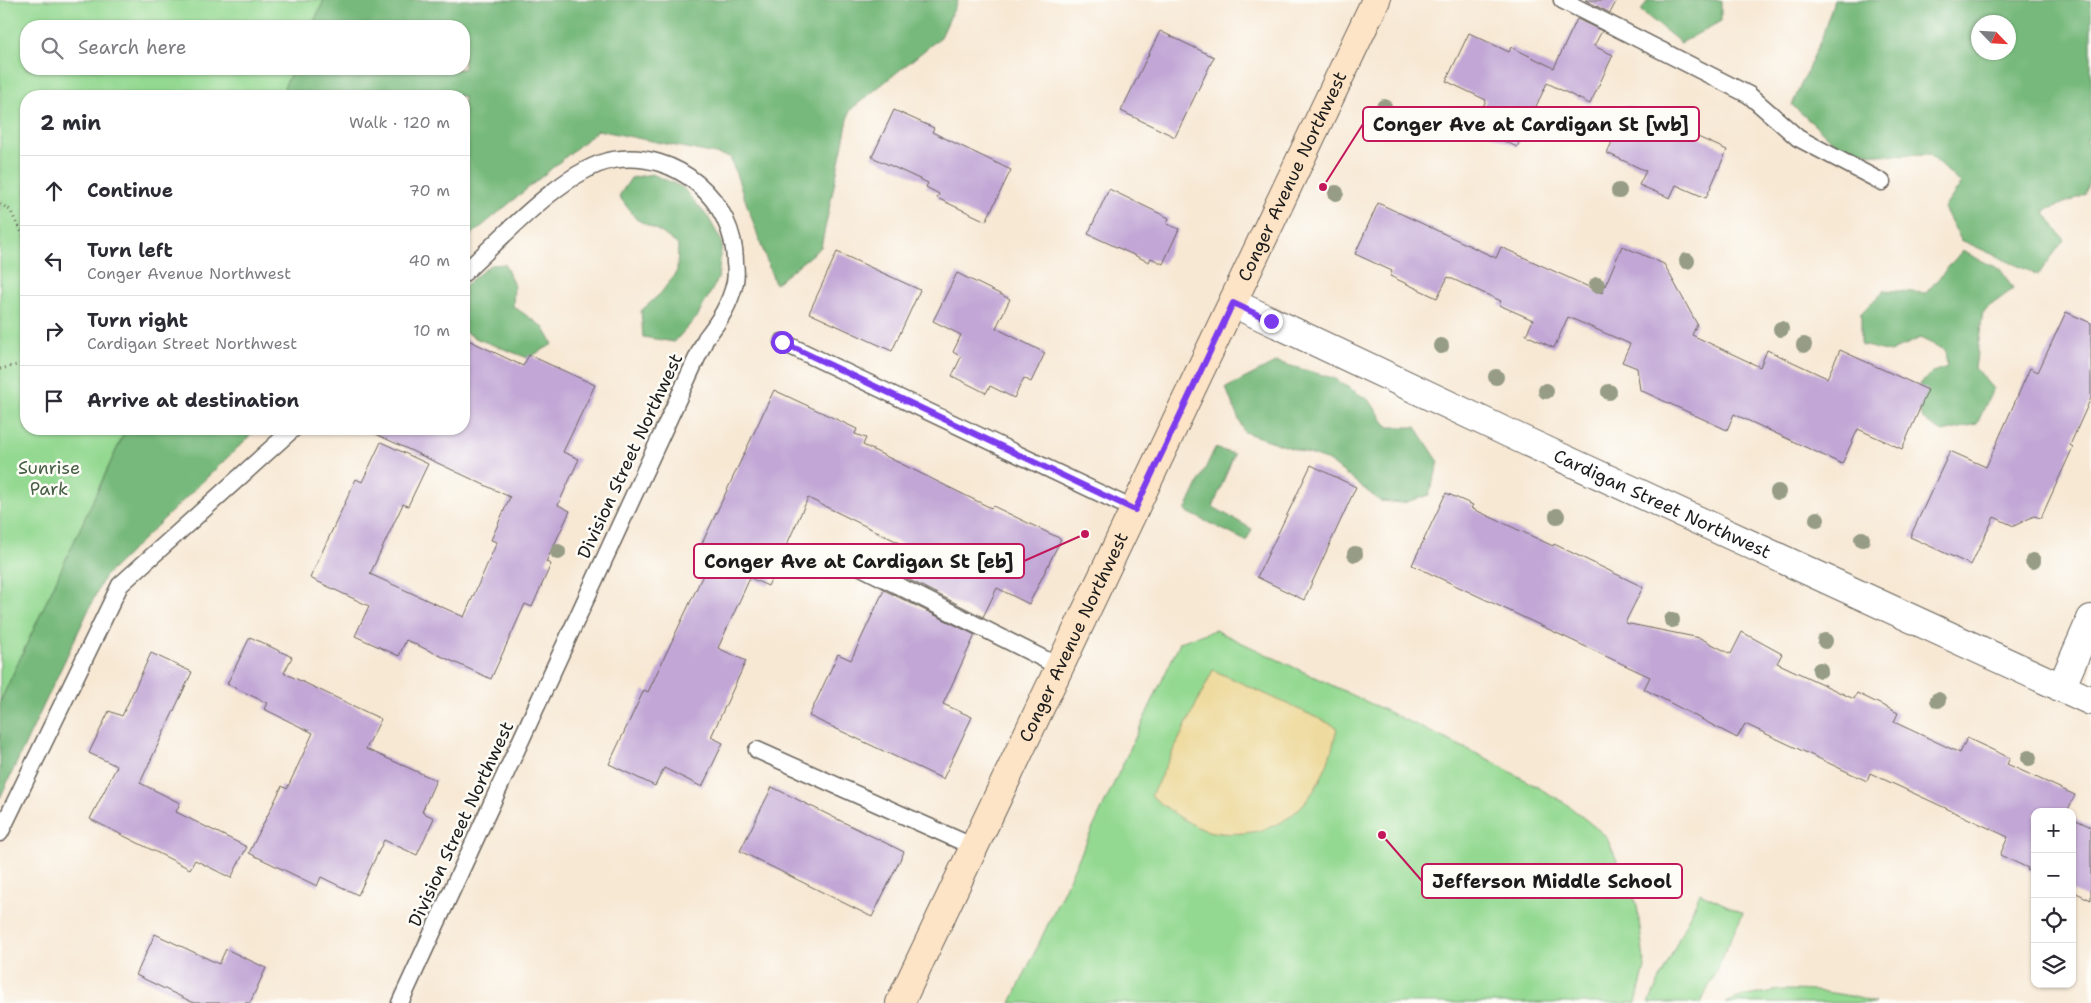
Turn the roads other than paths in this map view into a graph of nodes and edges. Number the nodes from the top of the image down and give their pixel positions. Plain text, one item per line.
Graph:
1 (1376, 0) edge
2 (1562, 0) edge
3 (1882, 182) dead end
4 (470, 268) edge
5 (1233, 303) junction
6 (782, 342) dead end
7 (286, 435) edge
8 (1135, 510) junction
9 (841, 557) dead end
10 (2091, 619) edge
11 (1060, 667) junction
12 (2062, 688) junction
13 (2091, 701) edge
14 (757, 750) dead end
15 (0, 833) edge
16 (974, 847) junction
17 (400, 1003) edge
18 (900, 1003) edge

1 - 5 street, Conger Avenue Northwest
2 - 3 lane
4 - 17 lane, Division Street Northwest
5 - 8 street, Conger Avenue Northwest
5 - 12 street, Cardigan Street Northwest
6 - 8 lane
7 - 15 lane
8 - 11 street, Conger Avenue Northwest
9 - 11 lane
10 - 12 street
11 - 16 street, Conger Avenue Northwest
12 - 13 street, Cardigan Street Northwest
14 - 16 lane
16 - 18 street, Conger Avenue Northwest

